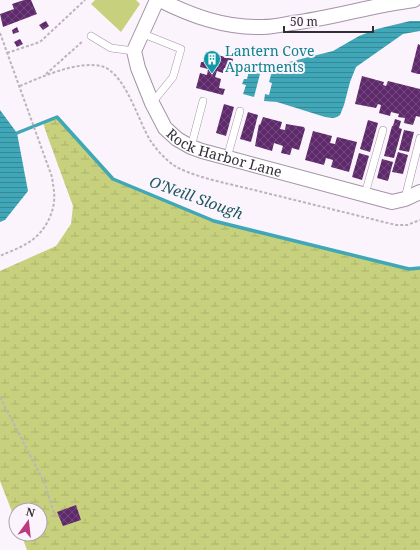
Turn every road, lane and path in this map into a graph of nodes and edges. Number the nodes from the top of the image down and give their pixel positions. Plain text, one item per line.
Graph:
1 (85, 0) edge
2 (158, 0) edge
3 (414, 0) edge
4 (0, 33) edge
5 (141, 33) junction
6 (91, 36) joint
7 (134, 51) junction
8 (7, 53) junction
9 (44, 75) dead end
10 (203, 100) dead end
11 (152, 103) junction
12 (240, 112) dead end
13 (383, 130) dead end
14 (420, 138) edge
15 (191, 147) junction
16 (226, 158) junction
17 (420, 192) edge
18 (365, 194) junction
19 (404, 199) junction
20 (0, 256) edge
21 (0, 397) edge
22 (55, 518) dead end

1 - 8 path
2 - 3 street
2 - 5 street
4 - 8 path
5 - 7 street
5 - 11 lane
6 - 7 lane
6 - 9 path
7 - 11 street, Rock Harbor Lane
8 - 20 path
10 - 15 lane
11 - 15 street, Rock Harbor Lane
12 - 16 lane
13 - 18 lane
14 - 19 lane
15 - 16 street, Rock Harbor Lane
16 - 18 street, Rock Harbor Lane
17 - 19 street, Rock Harbor Lane
18 - 19 street, Rock Harbor Lane
21 - 22 path

